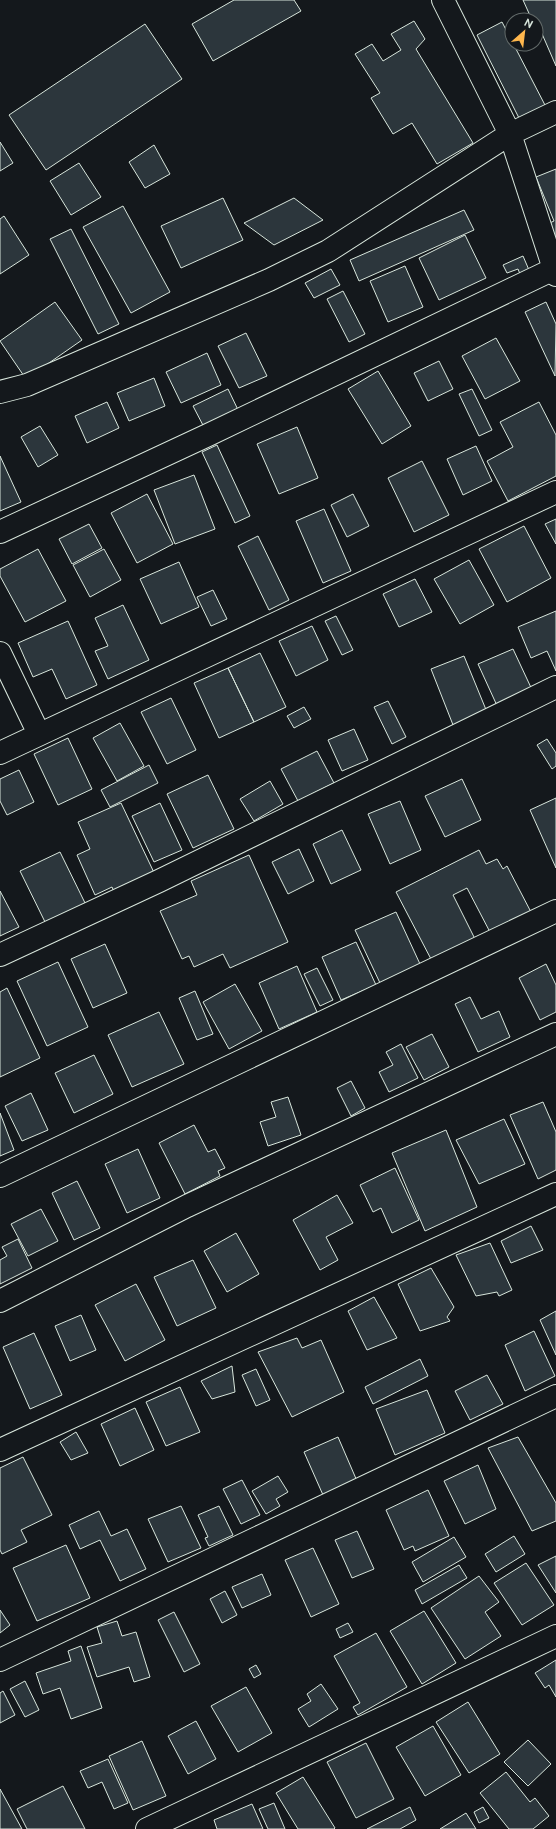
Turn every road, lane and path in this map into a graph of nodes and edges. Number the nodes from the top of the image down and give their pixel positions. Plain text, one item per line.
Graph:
1 (444, 0) edge
2 (556, 112) edge
3 (510, 134) junction
4 (555, 270) edge
5 (0, 392) edge
6 (556, 492) edge
7 (0, 532) edge
8 (0, 653) edge
9 (556, 686) edge
10 (39, 734) junction
11 (0, 752) edge
12 (556, 911) edge
13 (0, 955) edge
14 (556, 1034) edge
15 (0, 1176) edge
16 (556, 1194) edge
17 (0, 1301) edge
18 (556, 1396) edge
19 (0, 1450) edge
20 (556, 1636) edge
21 (0, 1660) edge
22 (147, 1829) edge

1 - 3 street
2 - 3 street
3 - 4 street
3 - 5 street
4 - 7 street
6 - 10 street
8 - 10 street
9 - 13 street
10 - 11 street
12 - 15 street
14 - 17 street
16 - 19 street
18 - 21 street
20 - 22 street

